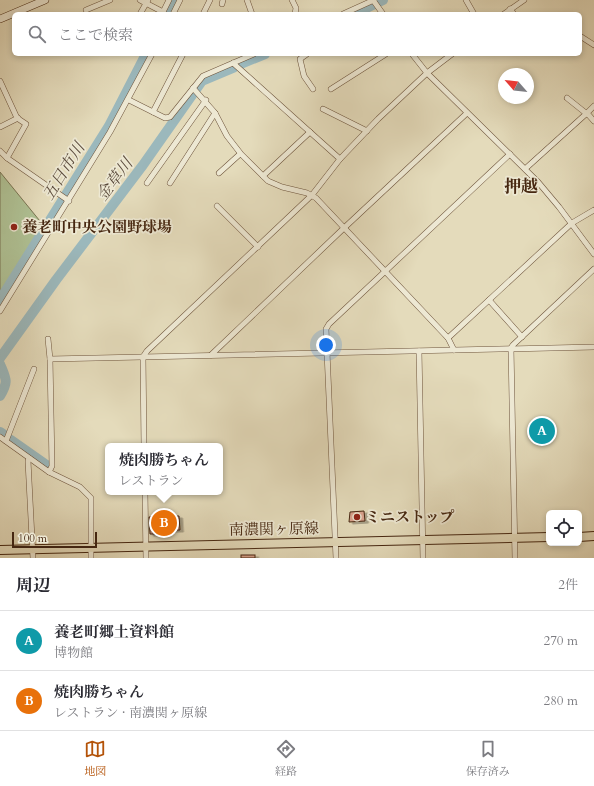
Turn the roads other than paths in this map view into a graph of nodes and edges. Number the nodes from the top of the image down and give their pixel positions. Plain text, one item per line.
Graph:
1 (45, 0) edge
2 (110, 0) edge
3 (140, 0) edge
4 (169, 0) edge
5 (180, 0) edge
6 (210, 0) edge
7 (248, 0) edge
8 (292, 0) edge
9 (373, 0) edge
10 (466, 0) edge
11 (524, 0) edge
12 (147, 2) edge
13 (510, 9) junction
14 (86, 10) dead end
15 (17, 12) edge
16 (141, 12) edge
17 (162, 12) edge
18 (163, 12) edge
19 (174, 12) edge
20 (204, 12) edge
21 (251, 12) edge
22 (295, 12) edge
23 (347, 12) edge
24 (382, 12) edge
25 (473, 12) edge
26 (506, 12) edge
27 (512, 12) edge
28 (12, 14) edge
29 (0, 19) edge
30 (582, 37) edge
31 (594, 45) edge
32 (151, 56) edge
33 (182, 56) edge
34 (249, 56) edge
35 (304, 56) edge
36 (383, 56) edge
37 (413, 56) edge
38 (449, 56) edge
39 (233, 63) junction
40 (426, 73) junction
41 (1, 85) edge
42 (313, 89) dead end
43 (331, 89) dead end
44 (195, 90) junction
45 (567, 98) dead end
46 (129, 100) junction
47 (206, 100) junction
48 (594, 106) edge
49 (323, 109) dead end
50 (153, 112) junction
51 (215, 113) junction
52 (467, 113) junction
53 (587, 114) junction
54 (18, 118) junction
55 (594, 121) edge
56 (0, 127) edge
57 (367, 131) junction
58 (310, 132) junction
59 (0, 151) edge
60 (240, 154) junction
61 (510, 154) junction
62 (6, 158) junction
63 (340, 159) junction
64 (525, 169) junction
65 (218, 173) dead end
66 (263, 176) junction
67 (170, 182) dead end
68 (147, 183) dead end
69 (312, 195) junction
70 (69, 201) junction
71 (217, 206) dead end
72 (594, 210) edge
73 (572, 223) junction
74 (344, 228) junction
75 (258, 247) junction
76 (594, 254) edge
77 (594, 269) edge
78 (385, 272) junction
79 (488, 300) junction
80 (0, 311) edge
81 (522, 337) junction
82 (448, 338) junction
83 (48, 339) dead end
84 (594, 347) edge
85 (511, 348) junction
86 (454, 350) junction
87 (419, 351) junction
88 (327, 353) junction
89 (211, 356) junction
90 (143, 357) junction
91 (50, 359) junction
92 (34, 369) dead end
93 (0, 437) edge
94 (6, 442) junction
95 (144, 443) edge
96 (30, 458) junction
97 (49, 472) junction
98 (145, 495) edge
99 (594, 536) edge
100 (582, 537) edge
101 (514, 538) junction
102 (546, 538) edge
103 (422, 540) junction
104 (335, 542) junction
105 (146, 547) junction
106 (91, 548) junction
107 (33, 549) junction
108 (0, 550) edge
109 (33, 558) edge
110 (91, 558) edge
111 (146, 558) edge
112 (336, 558) edge
113 (423, 558) edge
114 (515, 558) edge

1 - 15 street
2 - 14 street
3 - 12 street
4 - 18 street
5 - 19 street
6 - 20 street
7 - 21 street
8 - 22 street
9 - 23 street
9 - 24 street
10 - 25 street
11 - 13 street
12 - 16 street
12 - 17 street
13 - 26 street
13 - 27 street
28 - 29 street
30 - 31 street
32 - 46 street
33 - 50 street
34 - 39 street
35 - 42 street
36 - 43 street
37 - 40 street
38 - 40 street
39 - 44 street
39 - 58 street
40 - 52 street
40 - 57 street
41 - 54 street
44 - 47 street
44 - 50 street
45 - 53 street
46 - 50 street
46 - 70 street
47 - 51 street
47 - 68 street
48 - 53 street
49 - 57 street
51 - 60 street
51 - 67 street
52 - 61 street
52 - 74 street
53 - 55 street
53 - 64 street
54 - 56 street
54 - 62 street
57 - 63 street
58 - 63 street
58 - 66 street
59 - 62 street
60 - 65 street
60 - 66 street
61 - 64 street
61 - 78 street
62 - 70 street
63 - 69 street
64 - 73 street
66 - 69 street
69 - 74 street
69 - 75 street
70 - 80 street
71 - 75 street
72 - 73 street
73 - 76 street
73 - 79 street
74 - 78 street
74 - 89 street
75 - 90 street
77 - 81 street
78 - 82 street
78 - 88 street
79 - 81 street
79 - 82 street
81 - 85 street
82 - 86 street
83 - 91 street
84 - 85 street
85 - 86 street
85 - 101 street
86 - 87 street
87 - 88 street
87 - 103 street
88 - 89 street
88 - 104 street
89 - 90 street
90 - 91 street
90 - 95 street
91 - 97 street
92 - 94 street
93 - 94 street
94 - 96 street
96 - 97 street
96 - 107 street
97 - 106 street
98 - 105 street
99 - 100 main road
101 - 102 main road, 南濃関ヶ原線
101 - 103 main road, 南濃関ヶ原線
101 - 114 street
103 - 104 main road, 南濃関ヶ原線
103 - 113 street
104 - 105 main road, 南濃関ヶ原線
104 - 112 street
105 - 106 main road, 南濃関ヶ原線
105 - 111 street
106 - 107 main road, 南濃関ヶ原線
106 - 110 street
107 - 108 main road, 南濃関ヶ原線
107 - 109 street

